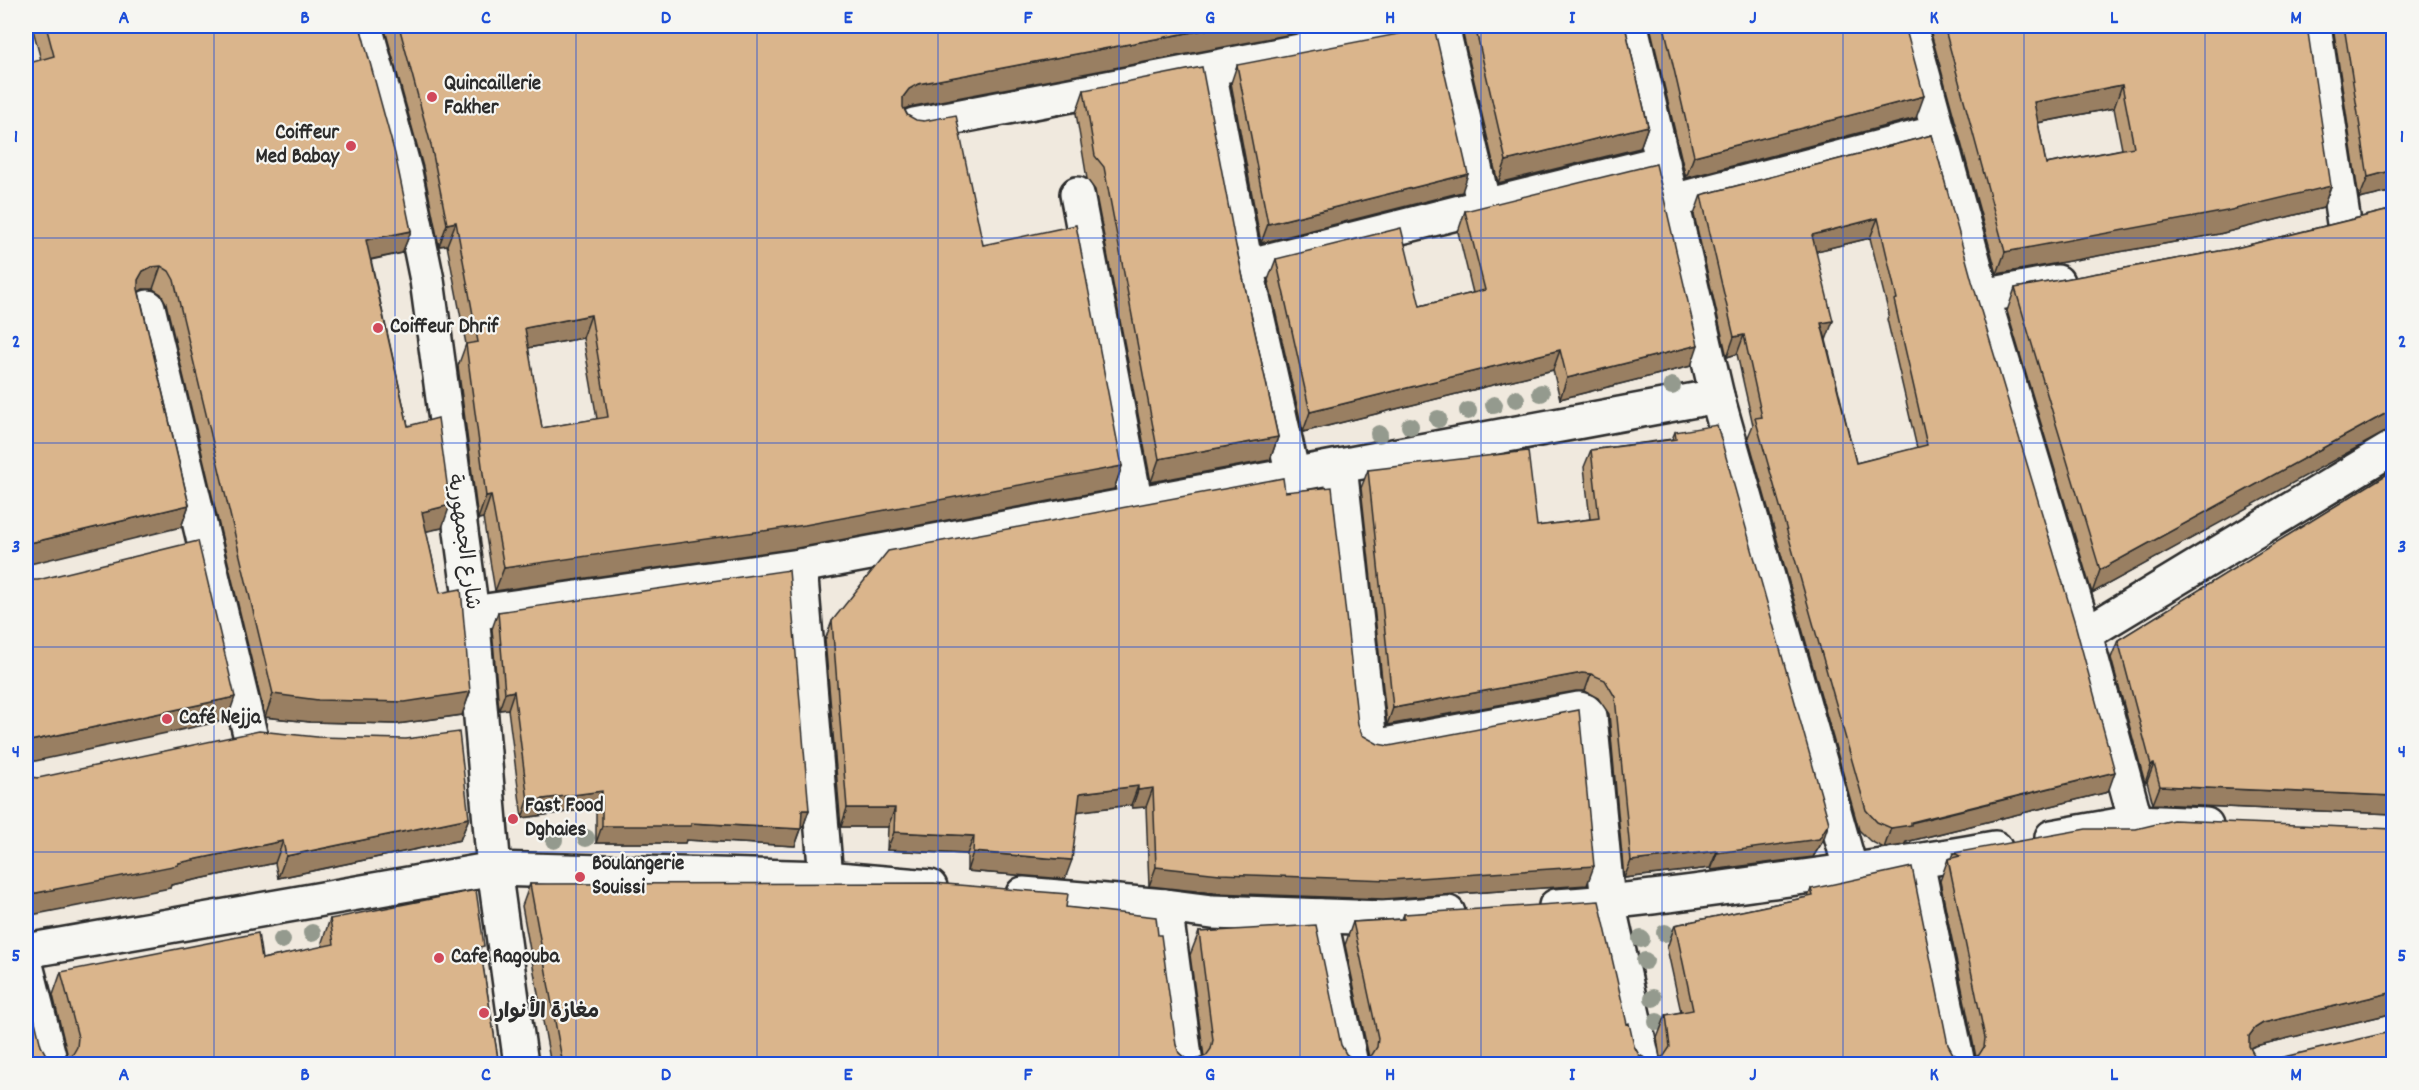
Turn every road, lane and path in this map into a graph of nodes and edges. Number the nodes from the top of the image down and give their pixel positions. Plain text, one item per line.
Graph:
1 (365, 26) edge
2 (1431, 26) edge
3 (1442, 26) edge
4 (1631, 26) edge
5 (1910, 26) edge
6 (2314, 26) edge
7 (1209, 70) junction
8 (913, 125) edge
9 (1938, 132) junction
10 (1663, 162) junction
11 (1077, 194) dead end
12 (1673, 201) junction
13 (1484, 206) junction
14 (2311, 231) edge
15 (1246, 266) junction
16 (2087, 276) edge
17 (1983, 296) junction
18 (148, 308) dead end
19 (1717, 396) junction
20 (2394, 447) edge
21 (1340, 466) junction
22 (1293, 475) junction
23 (1136, 504) junction
24 (203, 541) junction
25 (170, 549) edge
26 (800, 566) junction
27 (472, 613) junction
28 (2085, 634) junction
29 (217, 741) edge
30 (2136, 822) junction
31 (2241, 826) edge
32 (1917, 862) junction
33 (494, 869) junction
34 (1851, 871) junction
35 (826, 878) junction
36 (955, 889) edge
37 (990, 891) edge
38 (1608, 903) junction
39 (1165, 906) junction
40 (1532, 908) edge
41 (1476, 911) edge
42 (1320, 916) junction
43 (26, 951) edge
44 (26, 965) edge
45 (51, 1065) edge
46 (521, 1065) edge
47 (1186, 1065) edge
48 (1351, 1065) edge
49 (1644, 1065) edge
50 (1958, 1065) edge

1 - 27 street, شارع الجمهورية
2 - 7 street
3 - 13 street
4 - 10 street
5 - 9 street
6 - 14 street
7 - 8 street
7 - 15 street
9 - 12 street
9 - 17 street
10 - 12 street
10 - 13 street
11 - 23 street
12 - 19 street
13 - 15 street
15 - 22 street
16 - 17 street
17 - 28 street
18 - 24 street
19 - 21 street
19 - 34 street
20 - 28 street
21 - 22 street
21 - 38 street
22 - 23 street
23 - 26 street
24 - 25 street
24 - 29 street
26 - 27 street
26 - 35 street
27 - 33 street, شارع الجمهورية
28 - 30 street
30 - 31 street
30 - 32 street
32 - 34 street
32 - 50 street
33 - 35 street
33 - 43 street
33 - 46 street, شارع الجمهورية
34 - 38 street
35 - 36 street
37 - 39 street
38 - 40 street
38 - 49 street
39 - 42 street
39 - 47 street
41 - 42 street
42 - 48 street
44 - 45 street

